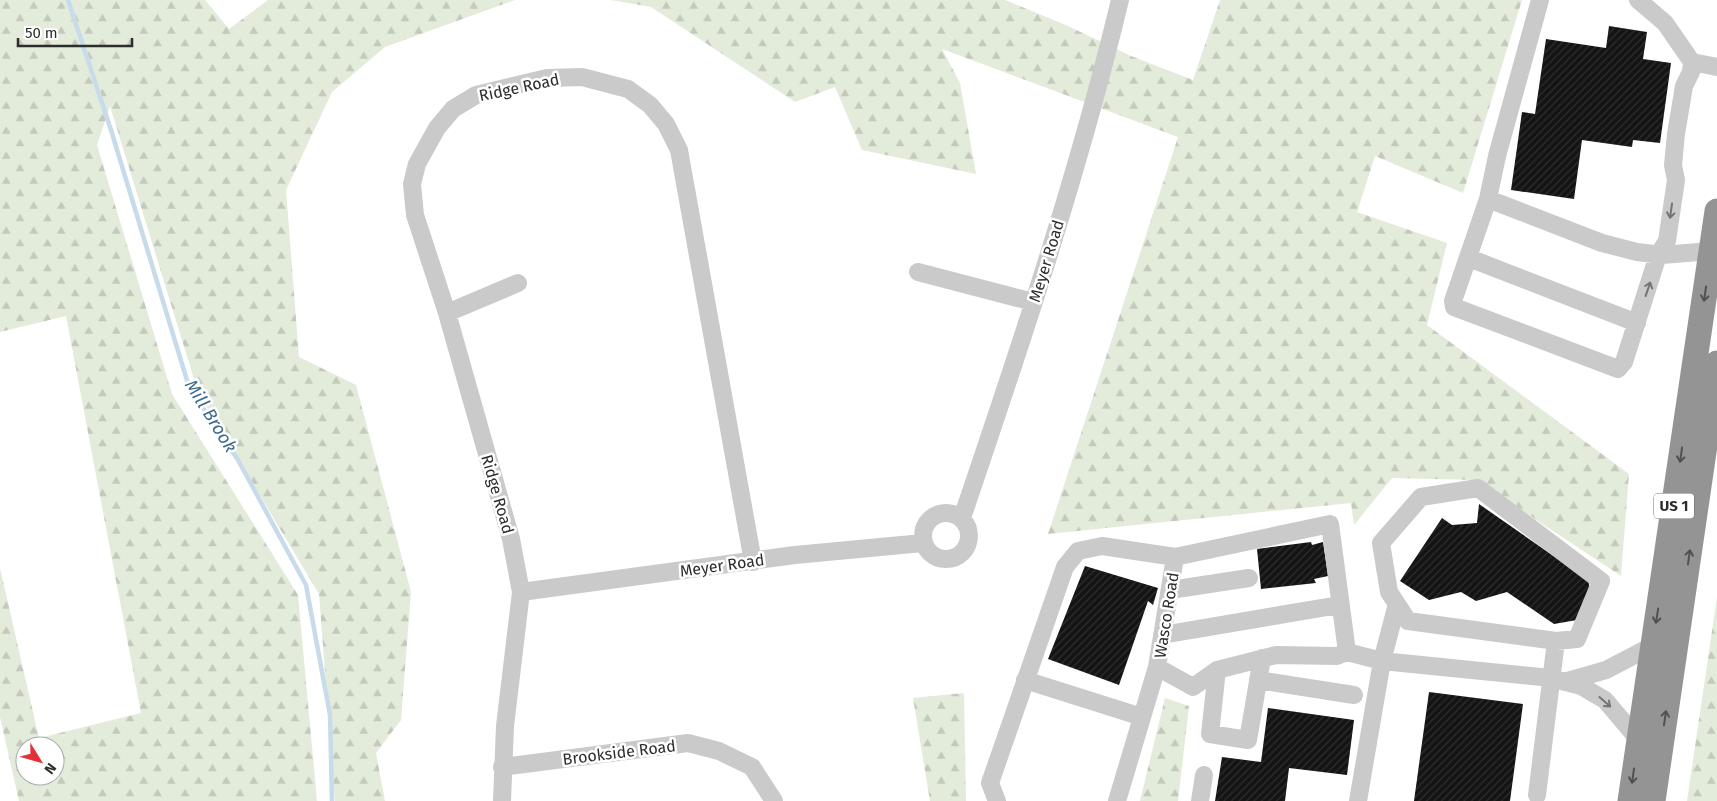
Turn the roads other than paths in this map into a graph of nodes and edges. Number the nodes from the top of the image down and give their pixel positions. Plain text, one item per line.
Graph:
1 (1120, 0) edge
2 (1540, 0) edge
3 (1638, 0) edge
4 (1692, 62) junction
5 (1717, 66) edge
6 (1488, 199) junction
7 (1717, 211) edge
8 (1711, 251) junction
9 (1658, 255) junction
10 (1469, 258) junction
11 (918, 272) dead end
12 (518, 283) dead end
13 (1034, 302) junction
14 (447, 313) junction
15 (1637, 323) junction
16 (1717, 363) edge
17 (962, 518) junction
18 (923, 543) junction
19 (1175, 557) junction
20 (753, 562) junction
21 (1249, 578) dead end
22 (1170, 590) junction
23 (521, 592) junction
24 (1397, 604) junction
25 (1339, 606) junction
26 (1162, 636) junction
27 (1556, 641) junction
28 (1652, 646) junction
29 (1347, 652) junction
30 (1262, 658) junction
31 (1382, 661) junction
32 (1157, 667) junction
33 (1217, 670) junction
34 (1025, 680) junction
35 (1258, 680) junction
36 (1556, 680) junction
37 (1354, 695) dead end
38 (1142, 717) junction
39 (1638, 739) junction
40 (502, 767) junction
41 (1204, 775) dead end
42 (1537, 795) dead end
43 (502, 801) edge
44 (774, 801) edge
45 (997, 801) edge
46 (1118, 801) edge
47 (1200, 801) edge
48 (1358, 801) edge
49 (1630, 801) edge
50 (1653, 801) edge

1 - 13 street, Meyer Road
2 - 6 street
3 - 4 street
4 - 5 street
4 -> 9 street
6 - 9 street
6 - 10 street
7 - 8 highway, US 1
8 - 9 street
8 -> 28 highway, US 1
15 -> 9 street
10 - 15 street
10 - 15 street
11 - 13 street
12 - 14 street
13 - 17 street, Meyer Road
14 - 20 street, Ridge Road
14 - 23 street, Ridge Road
50 -> 16 highway, US 1
17 - 18 street
17 - 18 street
18 - 20 street, Meyer Road
19 - 22 street, Wasco Road
19 - 25 street, Wasco Road
19 - 34 street
20 - 23 street, Meyer Road
21 - 22 street
22 - 26 street, Wasco Road
23 - 40 street, Ridge Road
24 - 27 street
24 - 27 street
24 - 31 street
25 - 26 street
25 - 29 street, Wasco Road
26 - 32 street, Wasco Road
27 - 36 street
28 - 36 street, Wasco Road
28 - 39 highway, US 1
29 - 30 street, Wasco Road
29 - 31 street, Wasco Road
30 - 33 street, Wasco Road
30 - 35 street
31 - 36 street, Wasco Road
31 - 48 street
32 - 33 street, Wasco Road
32 - 38 street
33 - 35 street
34 - 38 street
34 - 45 street
35 - 37 street
36 -> 39 street, Wasco Road
36 - 42 street
38 - 46 street
39 -> 49 highway, US 1
40 - 43 street, Ridge Road
40 - 44 street, Brookside Road
41 - 47 street

